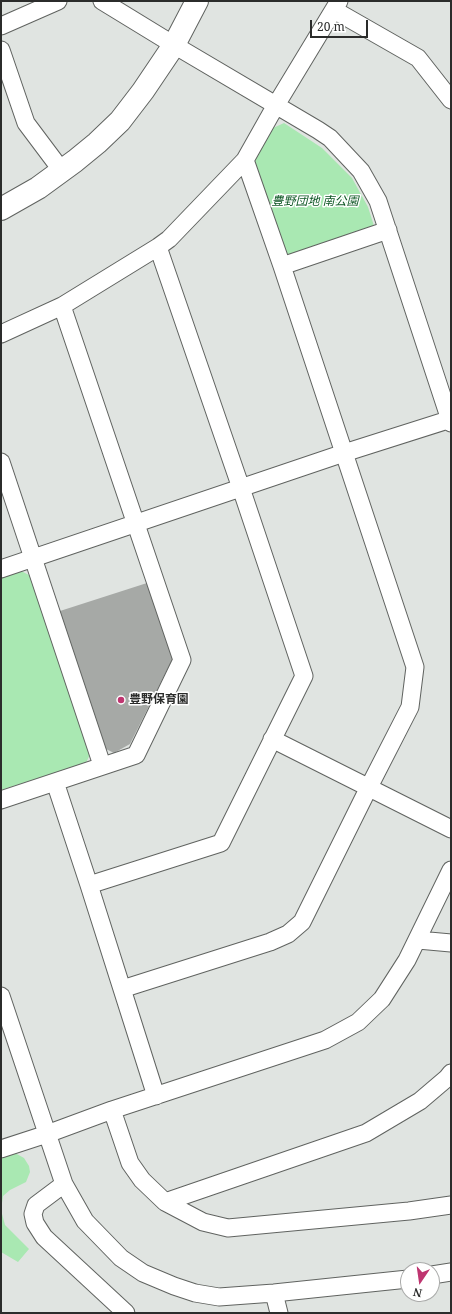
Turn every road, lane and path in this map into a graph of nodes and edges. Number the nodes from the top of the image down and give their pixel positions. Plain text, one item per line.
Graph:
1 (58, 1) edge
2 (102, 1) edge
3 (197, 1) edge
4 (337, 6) edge
5 (1, 26) edge
6 (174, 45) junction
7 (1, 50) edge
8 (451, 100) edge
9 (276, 105) junction
10 (245, 160) junction
11 (62, 171) junction
12 (1, 209) edge
13 (388, 230) junction
14 (158, 247) junction
15 (282, 266) junction
16 (62, 306) junction
17 (1, 334) edge
18 (451, 421) edge
19 (344, 453) junction
20 (1, 462) edge
21 (241, 488) junction
22 (136, 523) junction
23 (32, 558) junction
24 (1, 569) edge
25 (272, 739) junction
26 (102, 765) junction
27 (55, 782) junction
28 (369, 787) junction
29 (1, 800) edge
30 (451, 829) edge
31 (451, 870) edge
32 (89, 885) junction
33 (418, 940) junction
34 (451, 943) edge
35 (122, 989) junction
36 (1, 996) edge
37 (451, 1073) edge
38 (156, 1096) junction
39 (112, 1110) junction
40 (47, 1134) junction
41 (1, 1149) edge
42 (64, 1184) junction
43 (165, 1202) junction
44 (451, 1205) edge
45 (451, 1272) edge
46 (440, 1274) edge
47 (400, 1280) edge
48 (274, 1294) junction
49 (126, 1313) edge
50 (279, 1313) edge

1 - 5 street
2 - 6 street
3 - 6 street
4 - 8 street
4 - 9 street
6 - 9 street
6 - 11 street
7 - 11 street
9 - 10 street
9 - 13 street
10 - 14 street
10 - 15 street
11 - 12 street
13 - 15 street
13 - 18 street
14 - 16 street
14 - 21 street
15 - 19 street
16 - 17 street
16 - 22 street
18 - 19 street
19 - 21 street
19 - 28 street
20 - 23 street
21 - 22 street
21 - 25 street
22 - 23 street
22 - 26 street
23 - 24 street
23 - 26 street
25 - 28 street
25 - 32 street
26 - 27 street
27 - 29 street
27 - 32 street
28 - 30 street
28 - 35 street
31 - 33 street
32 - 35 street
33 - 34 street
33 - 38 street
35 - 38 street
36 - 40 street
37 - 43 street
38 - 39 street
39 - 40 street
39 - 43 street
40 - 41 street
40 - 42 street
42 - 48 street
42 - 49 street
43 - 44 street
45 - 46 street
47 - 48 street
48 - 50 street

